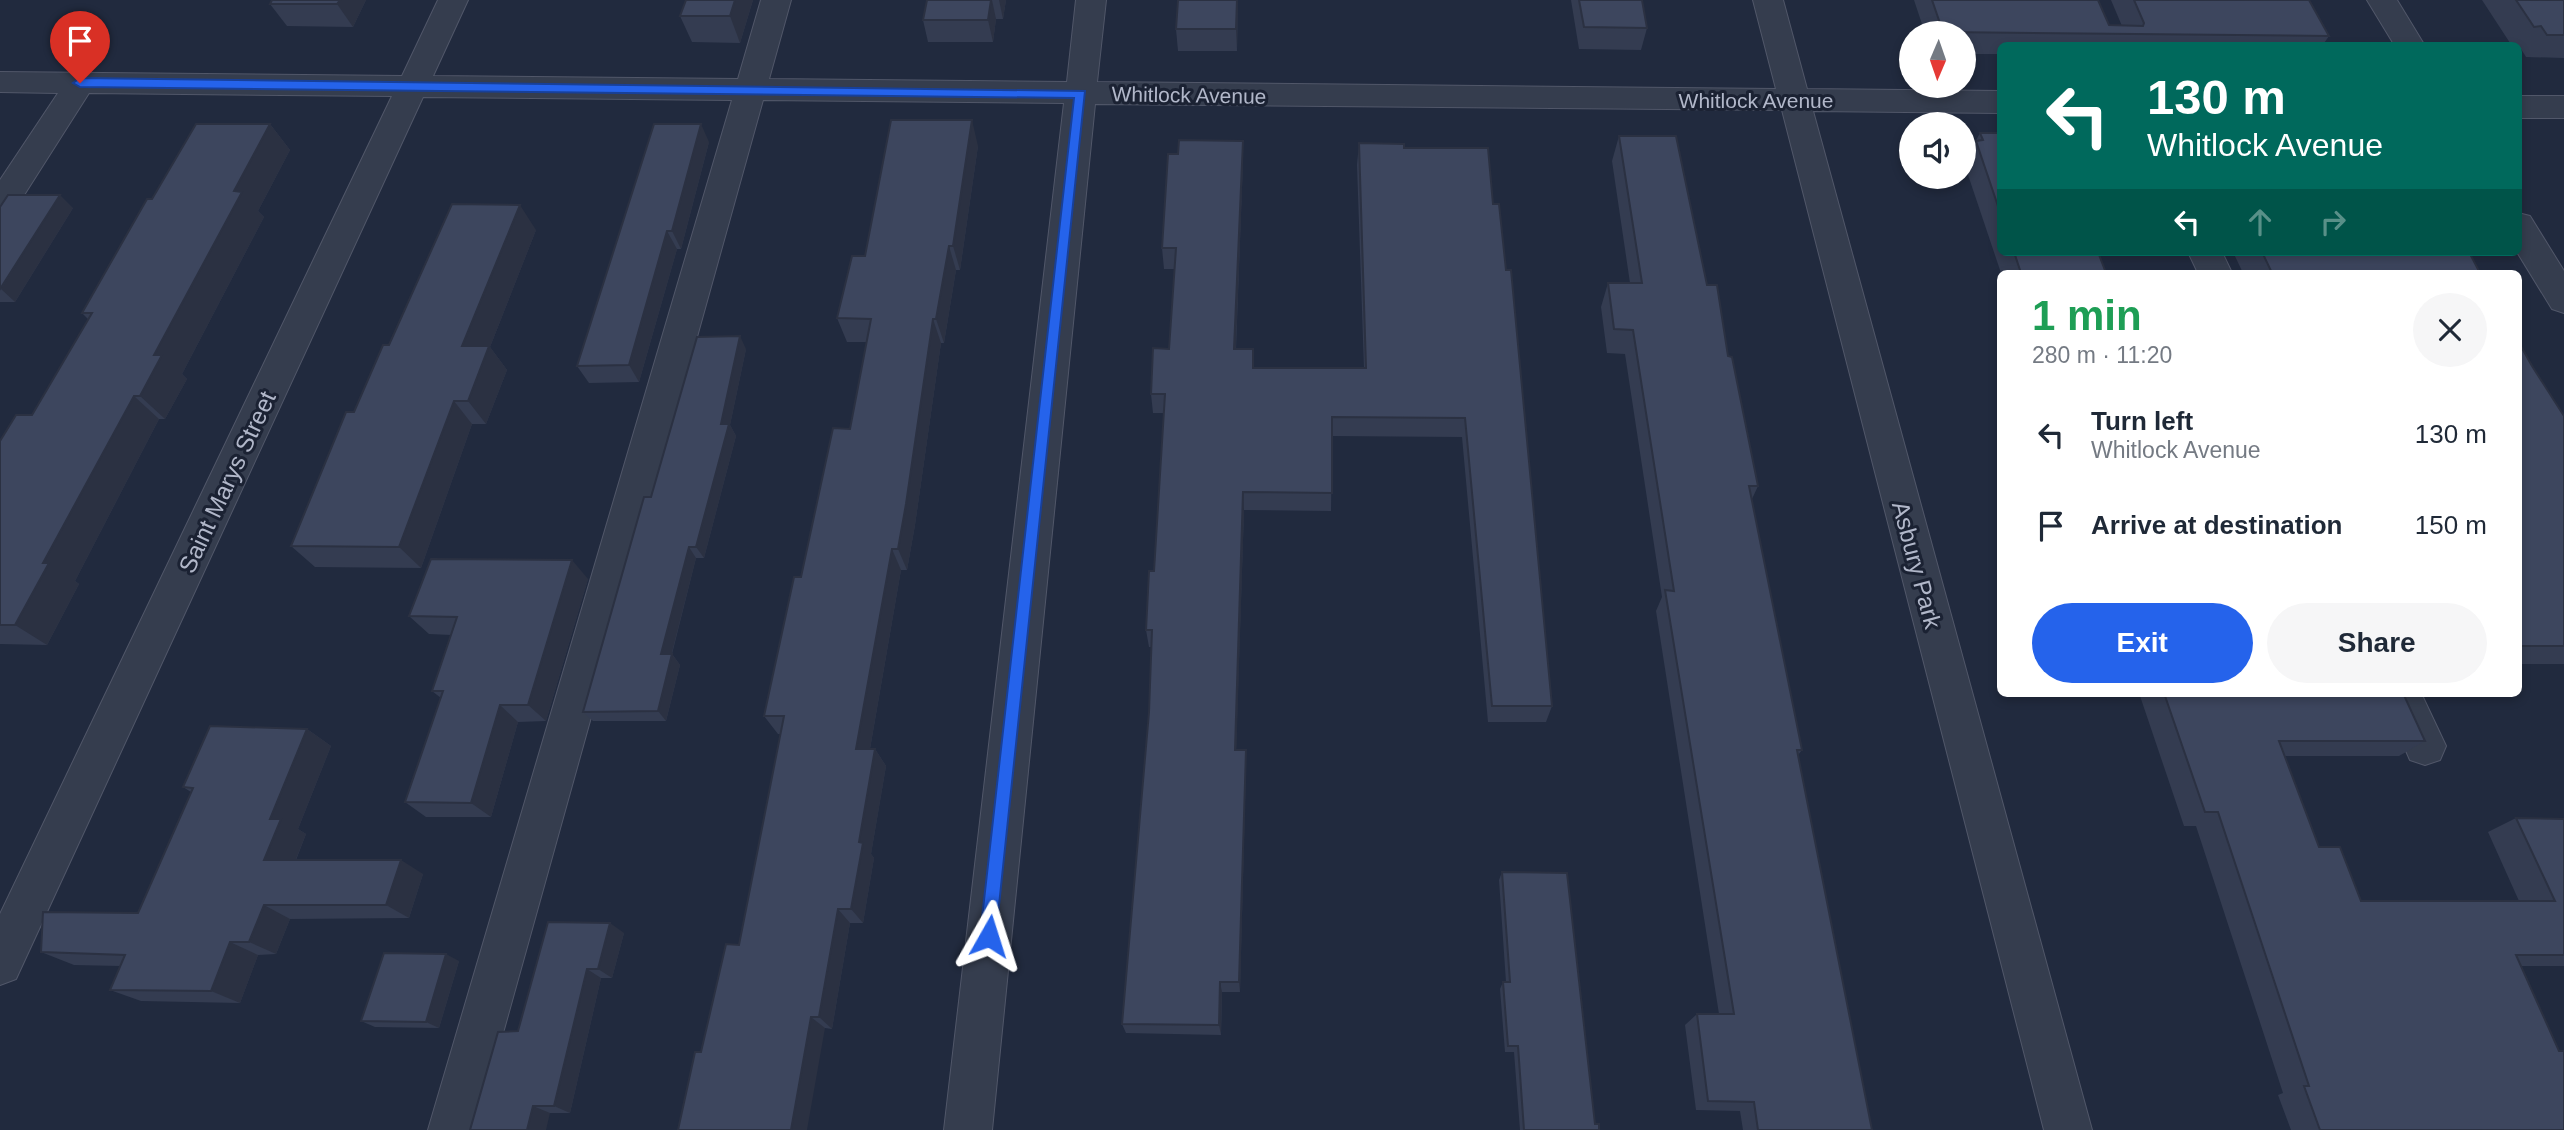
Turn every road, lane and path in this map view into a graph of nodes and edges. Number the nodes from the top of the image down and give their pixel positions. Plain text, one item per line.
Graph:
1 (453, 0) edge
2 (776, 0) edge
3 (1091, 0) edge
4 (1768, 0) edge
5 (2382, 0) edge
6 (2408, 42) edge
7 (0, 82) edge
8 (80, 83) junction
9 (412, 86) junction
10 (749, 90) junction
11 (1081, 94) junction
12 (1793, 100) junction
13 (1997, 102) edge
14 (2522, 107) edge
15 (2564, 107) edge
16 (0, 206) edge
17 (2522, 232) edge
18 (2564, 300) edge
19 (2404, 697) edge
20 (2425, 746) edge
21 (0, 963) edge
22 (452, 1130) edge
23 (968, 1130) edge
24 (2067, 1130) edge

1 - 9 street, Saint Marys Street
2 - 10 street
3 - 11 street
4 - 12 street, Asbury Park
5 - 6 street
7 - 8 street, Whitlock Avenue
8 - 9 street, Whitlock Avenue
8 - 16 street
9 - 10 street, Whitlock Avenue
9 - 21 street, Saint Marys Street
10 - 11 street, Whitlock Avenue
10 - 22 street
11 - 12 street, Whitlock Avenue
11 - 23 street
12 - 13 street, Whitlock Avenue
12 - 24 street, Asbury Park
14 - 15 street
17 - 18 street
19 - 20 street

